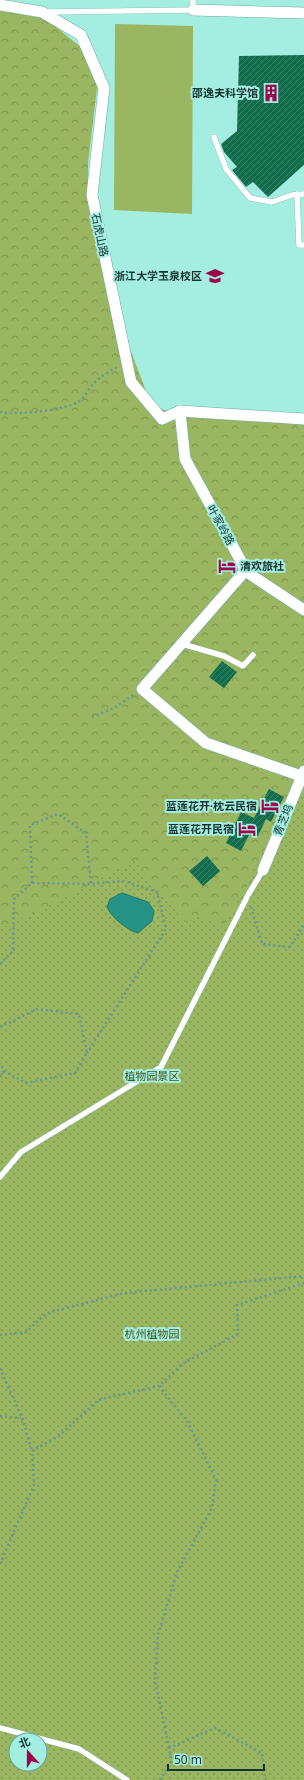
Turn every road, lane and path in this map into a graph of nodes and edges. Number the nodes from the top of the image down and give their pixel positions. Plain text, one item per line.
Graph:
1 (0, 5) edge
2 (193, 5) edge
3 (42, 12) junction
4 (304, 13) edge
5 (214, 137) dead end
6 (297, 194) junction
7 (304, 194) edge
8 (304, 245) edge
9 (127, 364) junction
10 (180, 411) junction
11 (0, 412) edge
12 (304, 419) edge
13 (245, 571) junction
14 (304, 610) edge
15 (182, 644) junction
16 (253, 655) dead end
17 (142, 689) junction
18 (92, 717) dead end
19 (303, 773) edge
20 (263, 870) joint
21 (32, 883) junction
22 (91, 884) junction
23 (248, 895) junction
24 (304, 925) edge
25 (0, 964) edge
26 (0, 1027) edge
27 (87, 1053) junction
28 (0, 1063) edge
29 (4, 1071) junction
30 (0, 1077) edge
31 (0, 1177) edge
32 (304, 1276) edge
33 (304, 1283) edge
34 (0, 1335) edge
35 (0, 1368) edge
36 (159, 1386) junction
37 (0, 1416) edge
38 (22, 1418) junction
39 (32, 1451) junction
40 (0, 1564) edge
41 (0, 1728) edge
42 (169, 1748) junction
43 (126, 1780) edge
44 (160, 1780) edge
45 (265, 1780) edge

1 - 3 street, 石虎山路
2 - 3 lane
2 - 4 street
3 - 9 street, 石虎山路
5 - 6 lane
6 - 7 lane
6 - 8 lane
9 - 10 street, 石虎山路
9 - 11 path
10 - 12 street, 石虎山路
10 - 13 street, 叶家岭路
13 - 14 street
13 - 15 street
15 - 16 lane
15 - 17 street
17 - 18 path
17 - 19 street
19 - 20 street, 青芝坞
20 - 23 lane
21 - 22 path
21 - 22 path
21 - 25 path
22 - 27 path
23 - 24 path
23 - 31 lane
26 - 27 path
27 - 29 path
28 - 29 path
29 - 30 path
32 - 34 path
33 - 36 path
35 - 38 path
36 - 39 path
36 - 42 path
37 - 38 path
38 - 39 path
39 - 40 path
41 - 43 lane
42 - 44 path
42 - 45 path

